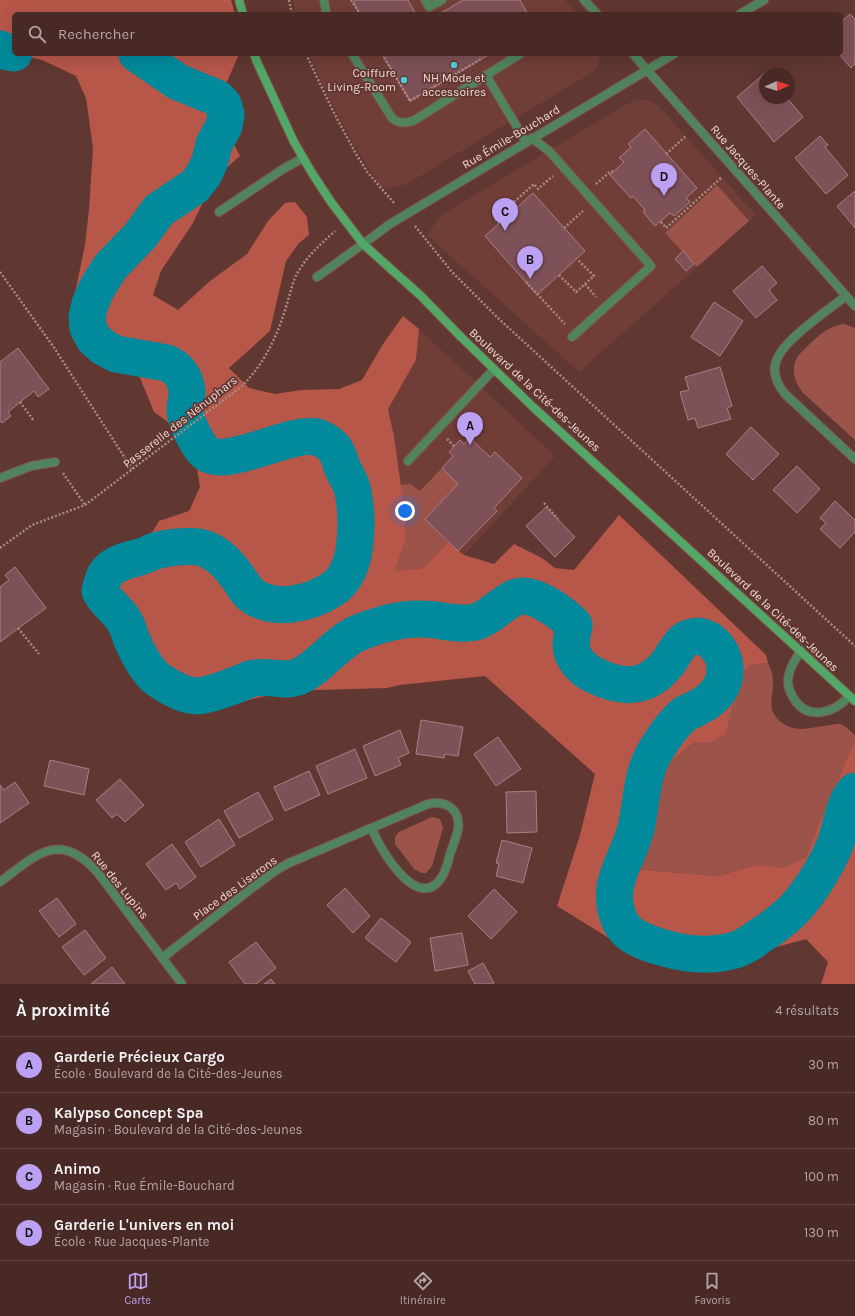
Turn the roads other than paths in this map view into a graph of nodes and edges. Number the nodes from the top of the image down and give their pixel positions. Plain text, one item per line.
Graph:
1 (239, 0) edge
2 (324, 0) edge
3 (425, 0) edge
4 (442, 0) edge
5 (584, 0) edge
6 (764, 0) edge
7 (242, 12) edge
8 (326, 12) edge
9 (595, 12) edge
10 (743, 12) edge
11 (254, 56) edge
12 (353, 56) edge
13 (517, 56) edge
14 (635, 56) edge
15 (670, 56) edge
16 (646, 70) junction
17 (486, 75) junction
18 (529, 140) junction
19 (303, 158) junction
20 (219, 212) dead end
21 (363, 244) junction
22 (317, 276) dead end
23 (846, 296) junction
24 (855, 306) edge
25 (572, 337) dead end
26 (494, 369) junction
27 (855, 459) edge
28 (408, 461) dead end
29 (55, 462) road end
30 (0, 478) edge
31 (801, 650) junction
32 (852, 699) edge
33 (372, 829) junction
34 (0, 882) edge
35 (162, 958) junction
36 (182, 984) edge

1 - 7 main road
2 - 8 street
3 - 4 street
5 - 9 street
6 - 10 street
11 - 19 main road, Boulevard de la Cité-des-Jeunes
12 - 17 street
13 - 17 street
14 - 16 street, Rue Jacques-Plante
15 - 16 street, Rue Émile-Bouchard
16 - 18 street, Rue Émile-Bouchard
16 - 23 street, Rue Jacques-Plante
17 - 18 street
18 - 21 street, Rue Émile-Bouchard
18 - 25 street
19 - 20 street
19 - 21 main road, Boulevard de la Cité-des-Jeunes
21 - 22 street, Rue Émile-Bouchard
21 - 26 main road, Boulevard de la Cité-des-Jeunes
23 - 24 street, Rue Jacques-Plante
23 - 27 street
26 - 28 street
26 - 31 main road, Boulevard de la Cité-des-Jeunes
29 - 30 street
31 - 32 main road, Boulevard de la Cité-des-Jeunes
31 - 32 street
33 - 33 street, Place des Liserons
33 - 35 street, Place des Liserons
34 - 35 street, Rue des Lupins
35 - 36 street, Rue des Lupins

